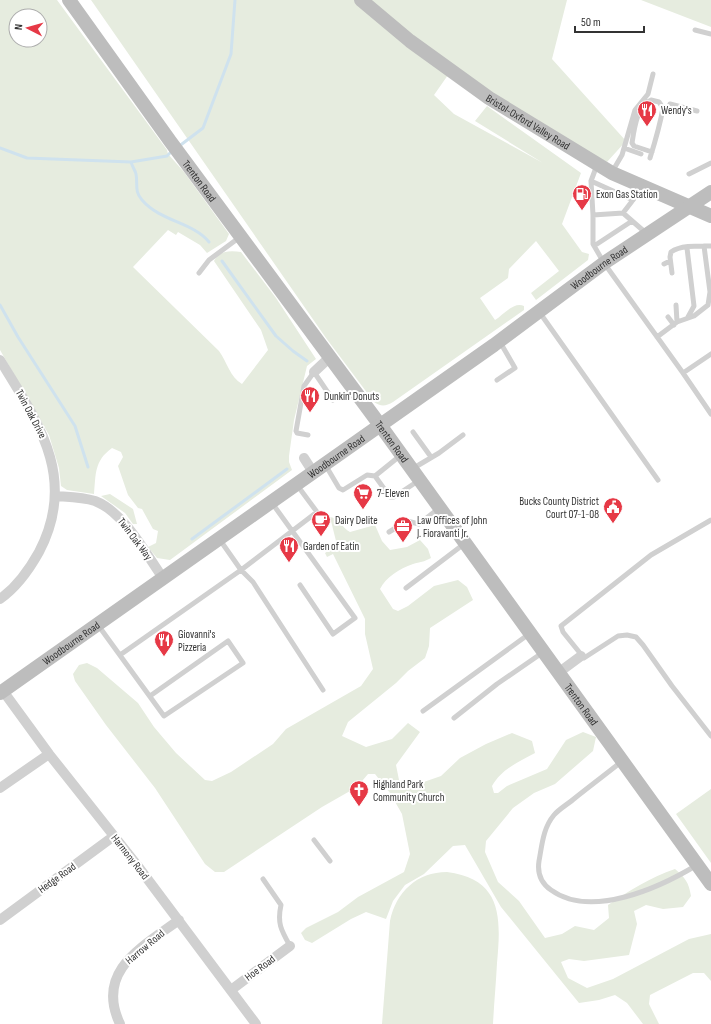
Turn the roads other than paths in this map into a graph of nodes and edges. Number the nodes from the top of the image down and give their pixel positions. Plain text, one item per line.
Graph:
1 (69, 0) edge
2 (361, 0) edge
3 (695, 30) dead end
4 (711, 34) edge
5 (653, 74) dead end
6 (670, 104) dead end
7 (697, 111) dead end
8 (624, 148) junction
9 (652, 152) junction
10 (641, 154) dead end
11 (650, 158) dead end
12 (711, 163) edge
13 (597, 165) junction
14 (612, 172) junction
15 (689, 174) dead end
16 (591, 181) junction
17 (643, 187) junction
18 (711, 192) edge
19 (633, 200) junction
20 (688, 206) junction
21 (623, 213) junction
22 (593, 215) junction
23 (711, 216) edge
24 (632, 221) junction
25 (647, 234) junction
26 (241, 236) junction
27 (594, 246) junction
28 (704, 246) junction
29 (711, 246) edge
30 (688, 248) junction
31 (670, 261) junction
32 (604, 263) junction
33 (664, 264) dead end
34 (672, 272) dead end
35 (199, 273) dead end
36 (676, 306) dead end
37 (538, 310) junction
38 (668, 317) dead end
39 (687, 317) junction
40 (676, 324) junction
41 (657, 338) junction
42 (500, 341) junction
43 (711, 354) edge
44 (330, 357) junction
45 (0, 360) edge
46 (314, 372) junction
47 (683, 373) junction
48 (497, 380) dead end
49 (333, 400) dead end
50 (711, 414) edge
51 (380, 425) junction
52 (413, 432) dead end
53 (308, 435) dead end
54 (463, 435) dead end
55 (401, 454) junction
56 (431, 457) junction
57 (304, 458) dead end
58 (319, 468) junction
59 (415, 475) junction
60 (375, 476) junction
61 (658, 480) dead end
62 (296, 484) junction
63 (55, 496) junction
64 (271, 503) junction
65 (439, 509) junction
66 (711, 520) edge
67 (292, 530) junction
68 (389, 532) dead end
69 (220, 539) junction
70 (464, 544) junction
71 (241, 570) junction
72 (163, 578) junction
73 (300, 585) dead end
74 (406, 588) dead end
75 (0, 598) edge
76 (97, 624) junction
77 (529, 634) junction
78 (543, 652) junction
79 (120, 655) junction
80 (580, 656) junction
81 (558, 673) junction
82 (323, 690) dead end
83 (1, 692) edge
84 (150, 696) junction
85 (423, 711) dead end
86 (454, 718) dead end
87 (711, 736) edge
88 (49, 754) junction
89 (622, 762) junction
90 (0, 788) edge
91 (114, 836) junction
92 (314, 840) dead end
93 (330, 861) dead end
94 (697, 865) junction
95 (263, 879) dead end
96 (711, 884) edge
97 (0, 920) edge
98 (179, 920) junction
99 (290, 946) joint
100 (231, 990) junction
101 (120, 1024) edge
102 (256, 1024) edge

1 - 26 main road, Trenton Road
2 - 13 main road, Bristol-Oxford Valley Road
3 - 4 lane
5 - 8 lane
6 - 7 lane
8 - 10 lane
8 - 14 lane
9 - 9 lane
9 - 11 lane
12 - 15 lane
13 - 14 main road, Bristol-Oxford Valley Road
13 - 16 lane
14 - 17 main road, Bristol-Oxford Valley Road
16 - 19 lane
16 - 22 lane
17 - 19 lane
17 - 20 main road, Bristol-Oxford Valley Road
18 - 20 main road, Woodbourne Road
19 - 21 lane
20 - 23 main road, Bristol-Oxford Valley Road
20 - 25 main road, Woodbourne Road
21 - 22 lane
21 - 24 lane
22 - 27 lane
24 - 25 lane
24 - 27 lane
25 - 32 main road, Woodbourne Road
26 - 35 lane
26 - 44 main road, Trenton Road
27 - 32 lane
28 - 29 lane
28 - 30 lane
28 - 39 lane
30 - 31 lane
30 - 39 lane
31 - 33 lane
31 - 34 lane
32 - 37 main road, Woodbourne Road
32 - 41 lane
36 - 40 lane
37 - 42 main road, Woodbourne Road
37 - 61 lane
38 - 40 lane
39 - 40 lane
40 - 41 lane
41 - 47 lane
42 - 48 lane
42 - 51 main road, Woodbourne Road
43 - 47 lane
44 - 46 street
44 - 51 main road, Trenton Road
45 - 63 street, Twin Oak Drive
46 - 49 lane
46 - 53 lane
47 - 50 lane
51 - 55 main road, Trenton Road
51 - 58 main road, Woodbourne Road
52 - 56 lane
54 - 56 lane
55 - 59 main road, Trenton Road
55 - 60 lane
56 - 59 lane
57 - 58 street
58 - 60 lane
58 - 62 main road, Woodbourne Road
59 - 60 lane
59 - 65 main road, Trenton Road
62 - 64 main road, Woodbourne Road
62 - 67 lane
63 - 72 street, Twin Oak Way
63 - 75 street, Twin Oak Drive
64 - 67 lane
64 - 69 main road, Woodbourne Road
65 - 68 lane
65 - 70 main road, Trenton Road
66 - 80 lane
67 - 71 lane
67 - 73 lane
69 - 71 lane
69 - 72 main road, Woodbourne Road
70 - 74 lane
70 - 77 main road, Trenton Road
71 - 79 lane
71 - 82 lane
72 - 76 main road, Woodbourne Road
76 - 79 lane
76 - 83 main road, Woodbourne Road
77 - 78 main road, Trenton Road
77 - 85 lane
78 - 81 main road, Trenton Road
78 - 86 lane
79 - 84 lane
80 - 81 street
80 - 87 lane
81 - 89 main road, Trenton Road
83 - 88 street, Harmony Road
84 - 84 lane
88 - 90 street
88 - 91 street, Harmony Road
89 - 94 main road, Trenton Road
89 - 94 lane
91 - 97 street, Hedge Road
91 - 98 street, Harmony Road
92 - 93 lane
94 - 96 main road, Trenton Road
95 - 99 lane
98 - 100 street, Harmony Road
98 - 101 street, Harrow Road
99 - 100 street, Hoe Road
100 - 102 street, Harmony Road

